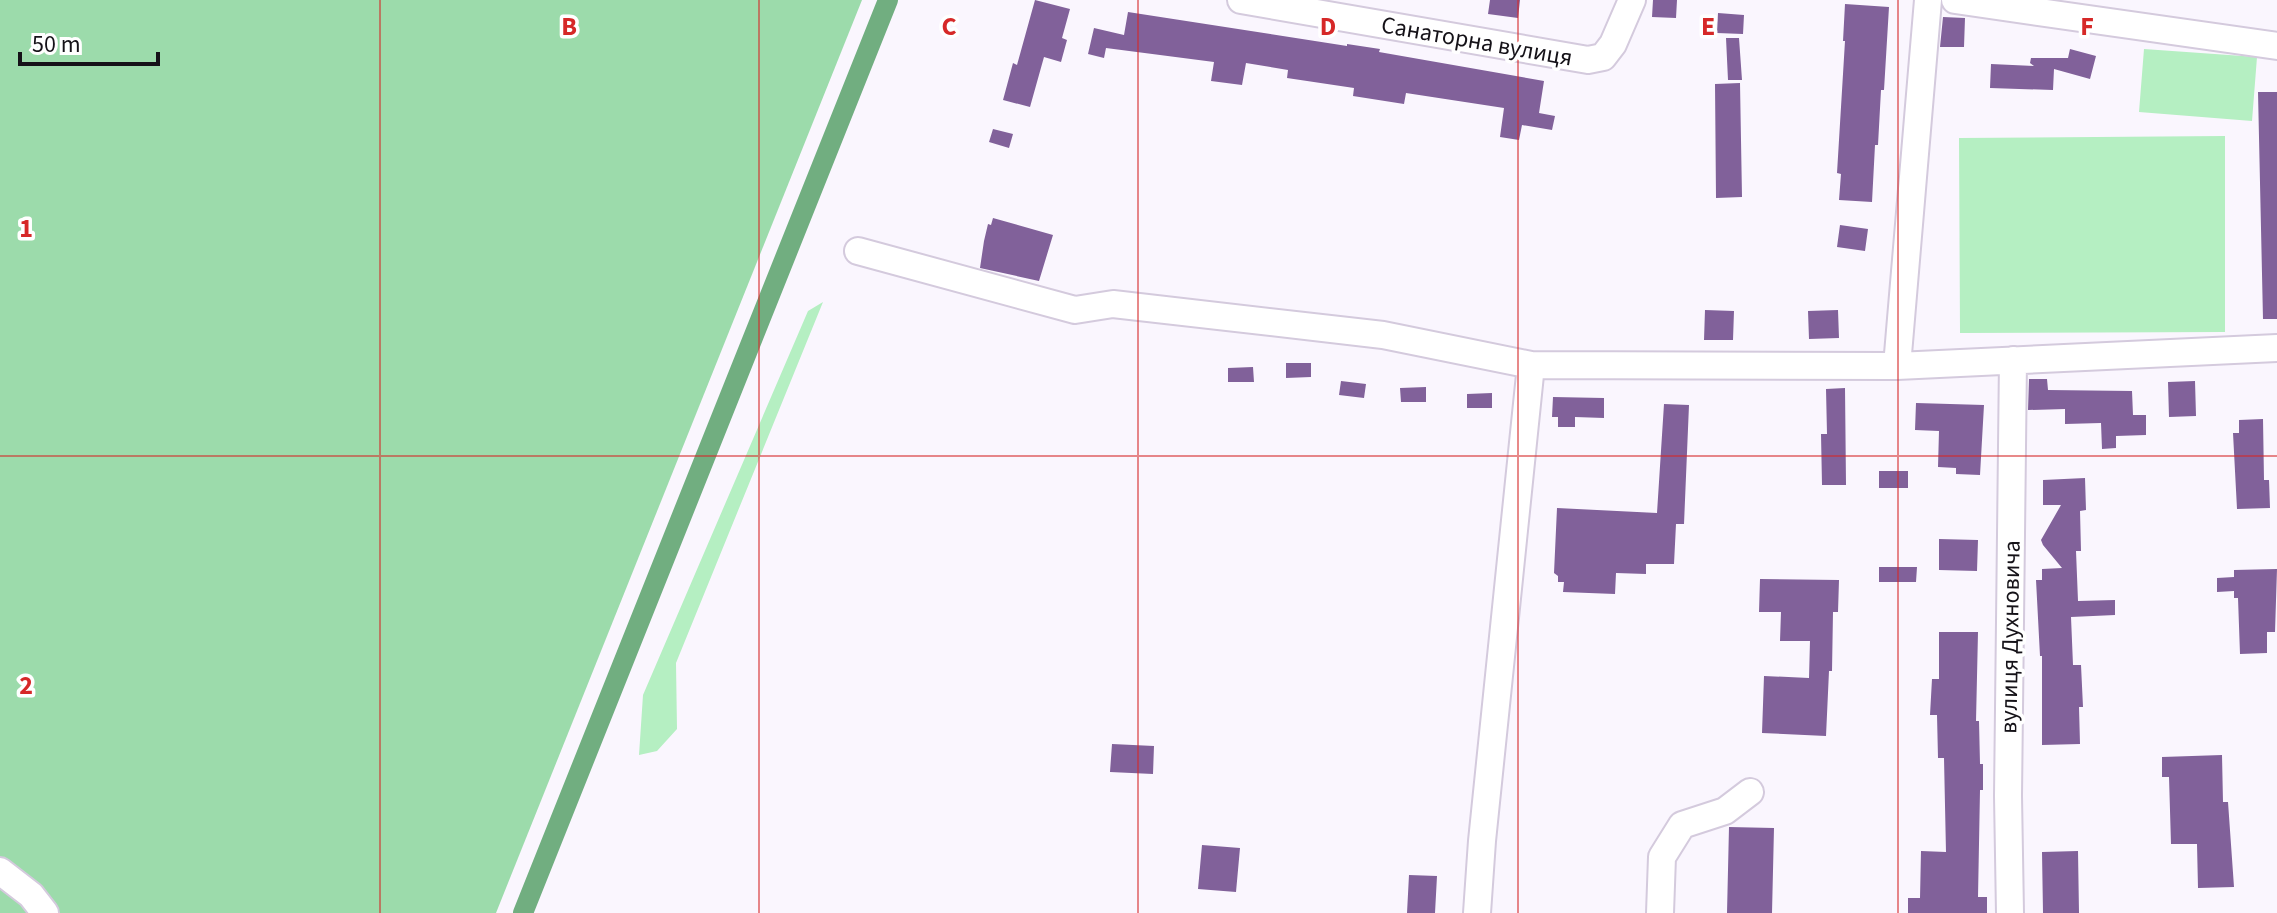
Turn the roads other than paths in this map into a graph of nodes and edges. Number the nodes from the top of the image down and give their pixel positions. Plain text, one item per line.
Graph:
1 (1241, 0) edge
2 (1632, 0) edge
3 (1928, 0) edge
4 (1955, 0) edge
5 (2277, 46) edge
6 (858, 251) dead end
7 (2277, 348) edge
8 (2013, 360) junction
9 (1531, 365) junction
10 (1897, 366) junction
11 (1750, 792) dead end
12 (0, 871) edge
13 (45, 913) edge
14 (1477, 913) edge
15 (1660, 913) edge
16 (2010, 913) edge

1 - 2 street, Санаторна вулиця
3 - 10 street
4 - 5 street
6 - 9 street
7 - 8 street
8 - 10 street
8 - 16 street, вулиця Духновича
9 - 10 street
9 - 14 street
11 - 15 street
12 - 13 street

